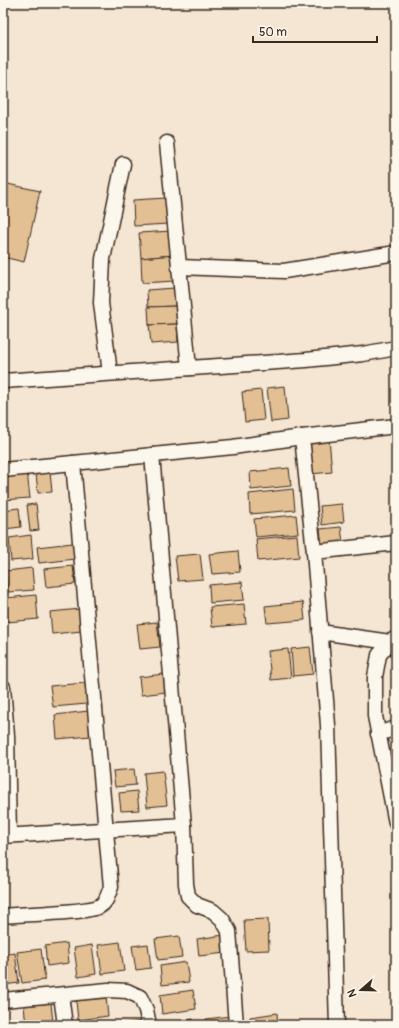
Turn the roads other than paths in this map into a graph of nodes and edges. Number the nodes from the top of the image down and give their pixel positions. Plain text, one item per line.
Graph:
1 (167, 143) dead end
2 (123, 164) dead end
3 (396, 253) edge
4 (179, 267) junction
5 (396, 348) edge
6 (189, 368) junction
7 (110, 374) junction
8 (3, 381) edge
9 (396, 426) edge
10 (302, 437) junction
11 (152, 455) junction
12 (73, 463) junction
13 (3, 470) edge
14 (396, 543) edge
15 (314, 552) junction
16 (320, 632) junction
17 (393, 640) edge
18 (3, 686) edge
19 (396, 728) edge
20 (378, 734) junction
21 (5, 736) edge
22 (396, 823) edge
23 (184, 825) junction
24 (106, 829) junction
25 (6, 836) edge
26 (3, 916) edge
27 (61, 995) junction
28 (3, 1000) edge
29 (65, 1025) edge
30 (149, 1025) edge
31 (236, 1025) edge
32 (337, 1025) edge

1 - 4 street
2 - 7 street
3 - 4 street
4 - 6 street
5 - 6 street
6 - 7 street
7 - 8 street
9 - 10 street
10 - 11 street
10 - 15 street
11 - 12 street
11 - 23 street
12 - 13 street
12 - 24 street
14 - 15 street
15 - 16 street
16 - 17 street
16 - 32 street
17 - 20 street
18 - 21 street
19 - 20 street
20 - 22 street
21 - 25 street
23 - 24 street
23 - 31 street
24 - 25 street
24 - 26 street
27 - 28 street
27 - 29 street
27 - 30 street

